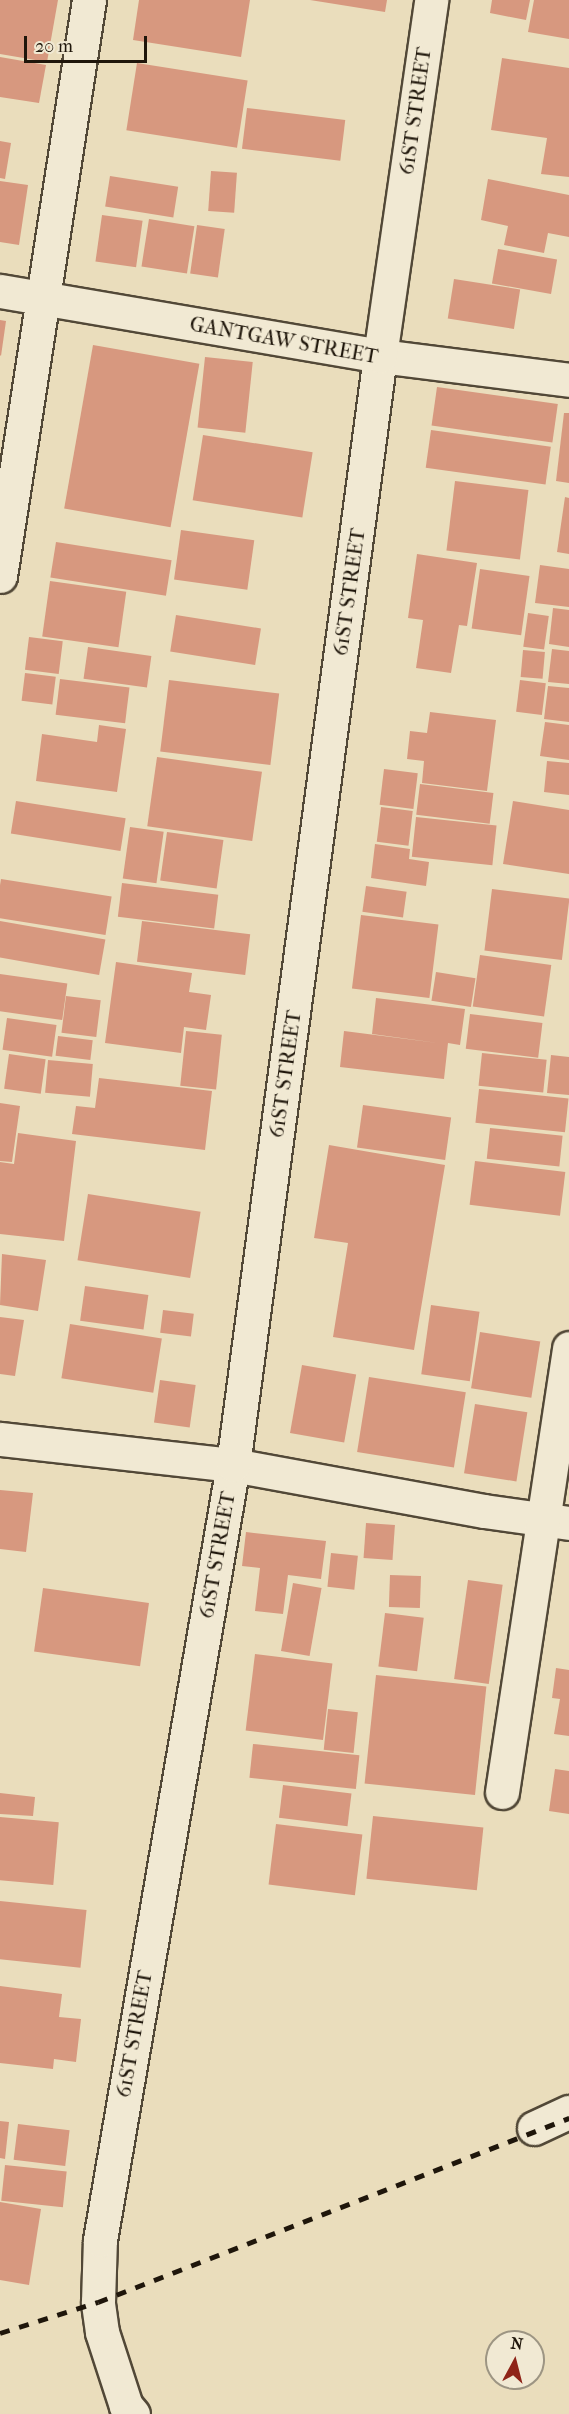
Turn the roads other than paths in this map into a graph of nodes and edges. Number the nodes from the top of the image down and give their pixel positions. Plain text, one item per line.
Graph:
1 (89, 0) edge
2 (431, 0) edge
3 (0, 291) edge
4 (45, 299) junction
5 (380, 356) junction
6 (569, 380) edge
7 (0, 576) edge
8 (569, 1348) edge
9 (0, 1438) edge
10 (233, 1465) junction
11 (556, 1521) edge
12 (502, 1792) dead end
13 (569, 2112) edge
14 (534, 2128) dead end
15 (133, 2414) edge

1 - 4 street
2 - 5 street, 61ST STREET
3 - 4 street, GANTGAW STREET
4 - 5 street, GANTGAW STREET
4 - 7 street
5 - 6 street, GANTGAW STREET
5 - 10 street, 61ST STREET
8 - 11 street
9 - 10 street
10 - 11 street
10 - 15 street, 61ST STREET
11 - 12 street
13 - 14 street

